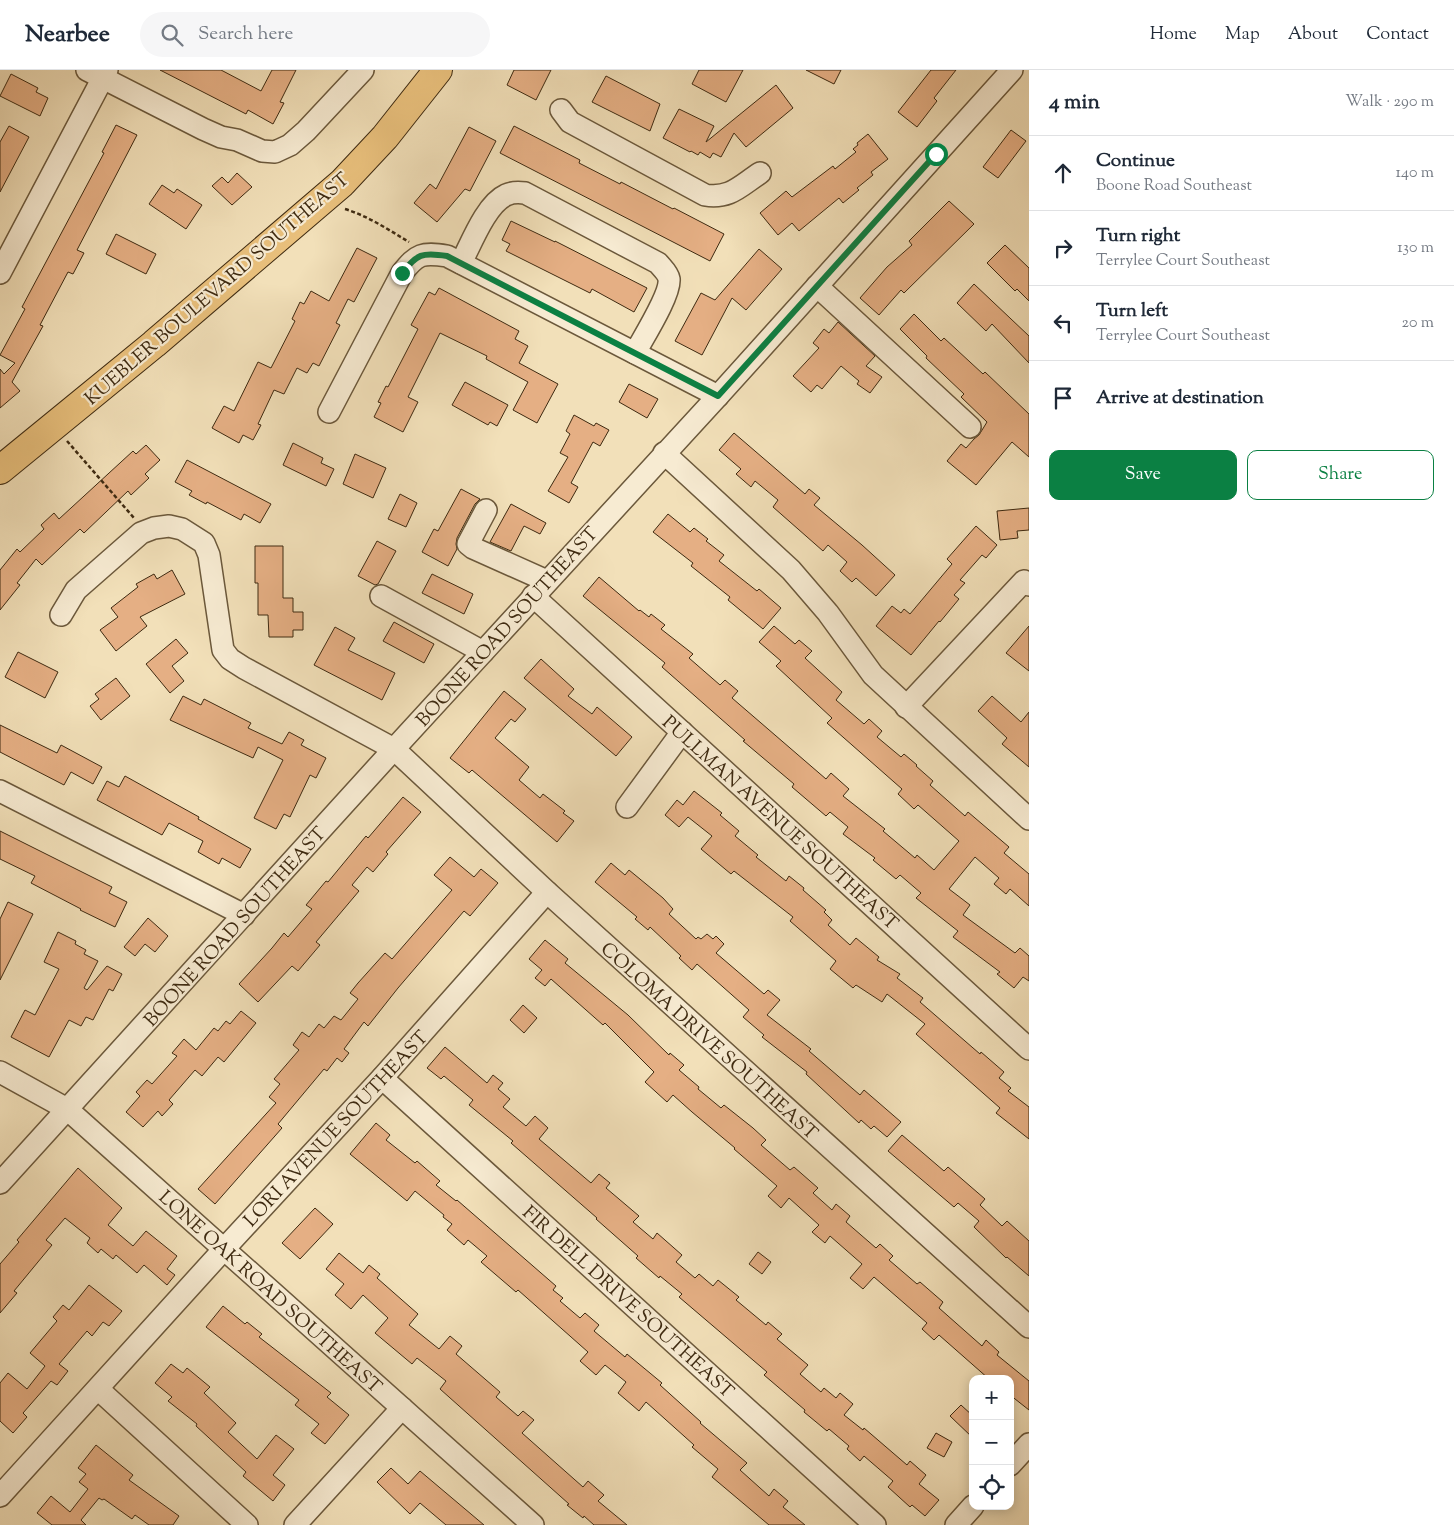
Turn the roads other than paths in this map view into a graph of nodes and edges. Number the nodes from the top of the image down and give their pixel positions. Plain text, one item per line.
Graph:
1 (363, 70) edge
2 (438, 70) edge
3 (1012, 70) edge
4 (99, 73) edge
5 (561, 110) dead end
6 (760, 173) dead end
7 (461, 263) junction
8 (0, 273) edge
9 (817, 286) junction
10 (635, 353) junction
11 (718, 396) junction
12 (329, 412) dead end
13 (970, 427) dead end
14 (664, 453) junction
15 (0, 470) edge
16 (486, 510) dead end
17 (1029, 585) edge
18 (540, 589) junction
19 (382, 596) dead end
20 (61, 616) dead end
21 (483, 652) junction
22 (906, 707) junction
23 (682, 732) junction
24 (394, 749) junction
25 (0, 791) edge
26 (627, 807) dead end
27 (1029, 819) edge
28 (547, 892) junction
29 (244, 915) junction
30 (1029, 1049) edge
31 (0, 1072) edge
32 (382, 1078) junction
33 (67, 1109) junction
34 (0, 1183) edge
35 (224, 1249) junction
36 (1029, 1327) edge
37 (98, 1389) junction
38 (402, 1408) junction
39 (1029, 1444) edge
40 (1014, 1461) edge
41 (0, 1496) edge
42 (969, 1510) edge
43 (248, 1525) edge
44 (295, 1525) edge
45 (532, 1525) edge
46 (875, 1525) edge
47 (956, 1525) edge

1 - 4 street
2 - 15 main road, KUEBLER BOULEVARD SOUTHEAST
3 - 9 street, BOONE ROAD SOUTHEAST
4 - 8 street
5 - 6 street
7 - 10 street
7 - 10 street
7 - 12 street
9 - 11 street, BOONE ROAD SOUTHEAST
9 - 13 street
10 - 11 street
11 - 14 street, BOONE ROAD SOUTHEAST
14 - 18 street, BOONE ROAD SOUTHEAST
14 - 22 street
16 - 18 street, PULLMAN AVENUE SOUTHEAST
17 - 22 street
18 - 21 street, BOONE ROAD SOUTHEAST
18 - 23 street, PULLMAN AVENUE SOUTHEAST
19 - 21 street
20 - 24 street, COLOMA DRIVE SOUTHEAST
21 - 24 street, BOONE ROAD SOUTHEAST
22 - 27 street
23 - 26 street
23 - 30 street, PULLMAN AVENUE SOUTHEAST
24 - 28 street, COLOMA DRIVE SOUTHEAST
24 - 29 street, BOONE ROAD SOUTHEAST
25 - 29 street
28 - 32 street, LORI AVENUE SOUTHEAST
28 - 36 street, COLOMA DRIVE SOUTHEAST
29 - 33 street, BOONE ROAD SOUTHEAST
31 - 33 street, LONE OAK ROAD SOUTHEAST
32 - 35 street, LORI AVENUE SOUTHEAST
32 - 46 street, FIR DELL DRIVE SOUTHEAST
33 - 34 street, BOONE ROAD SOUTHEAST
33 - 35 street, LONE OAK ROAD SOUTHEAST
35 - 37 street, LORI AVENUE SOUTHEAST
35 - 38 street, LONE OAK ROAD SOUTHEAST
37 - 41 street, LORI AVENUE SOUTHEAST
37 - 43 street
38 - 44 street
38 - 45 street, LONE OAK ROAD SOUTHEAST
39 - 40 street
42 - 47 street

